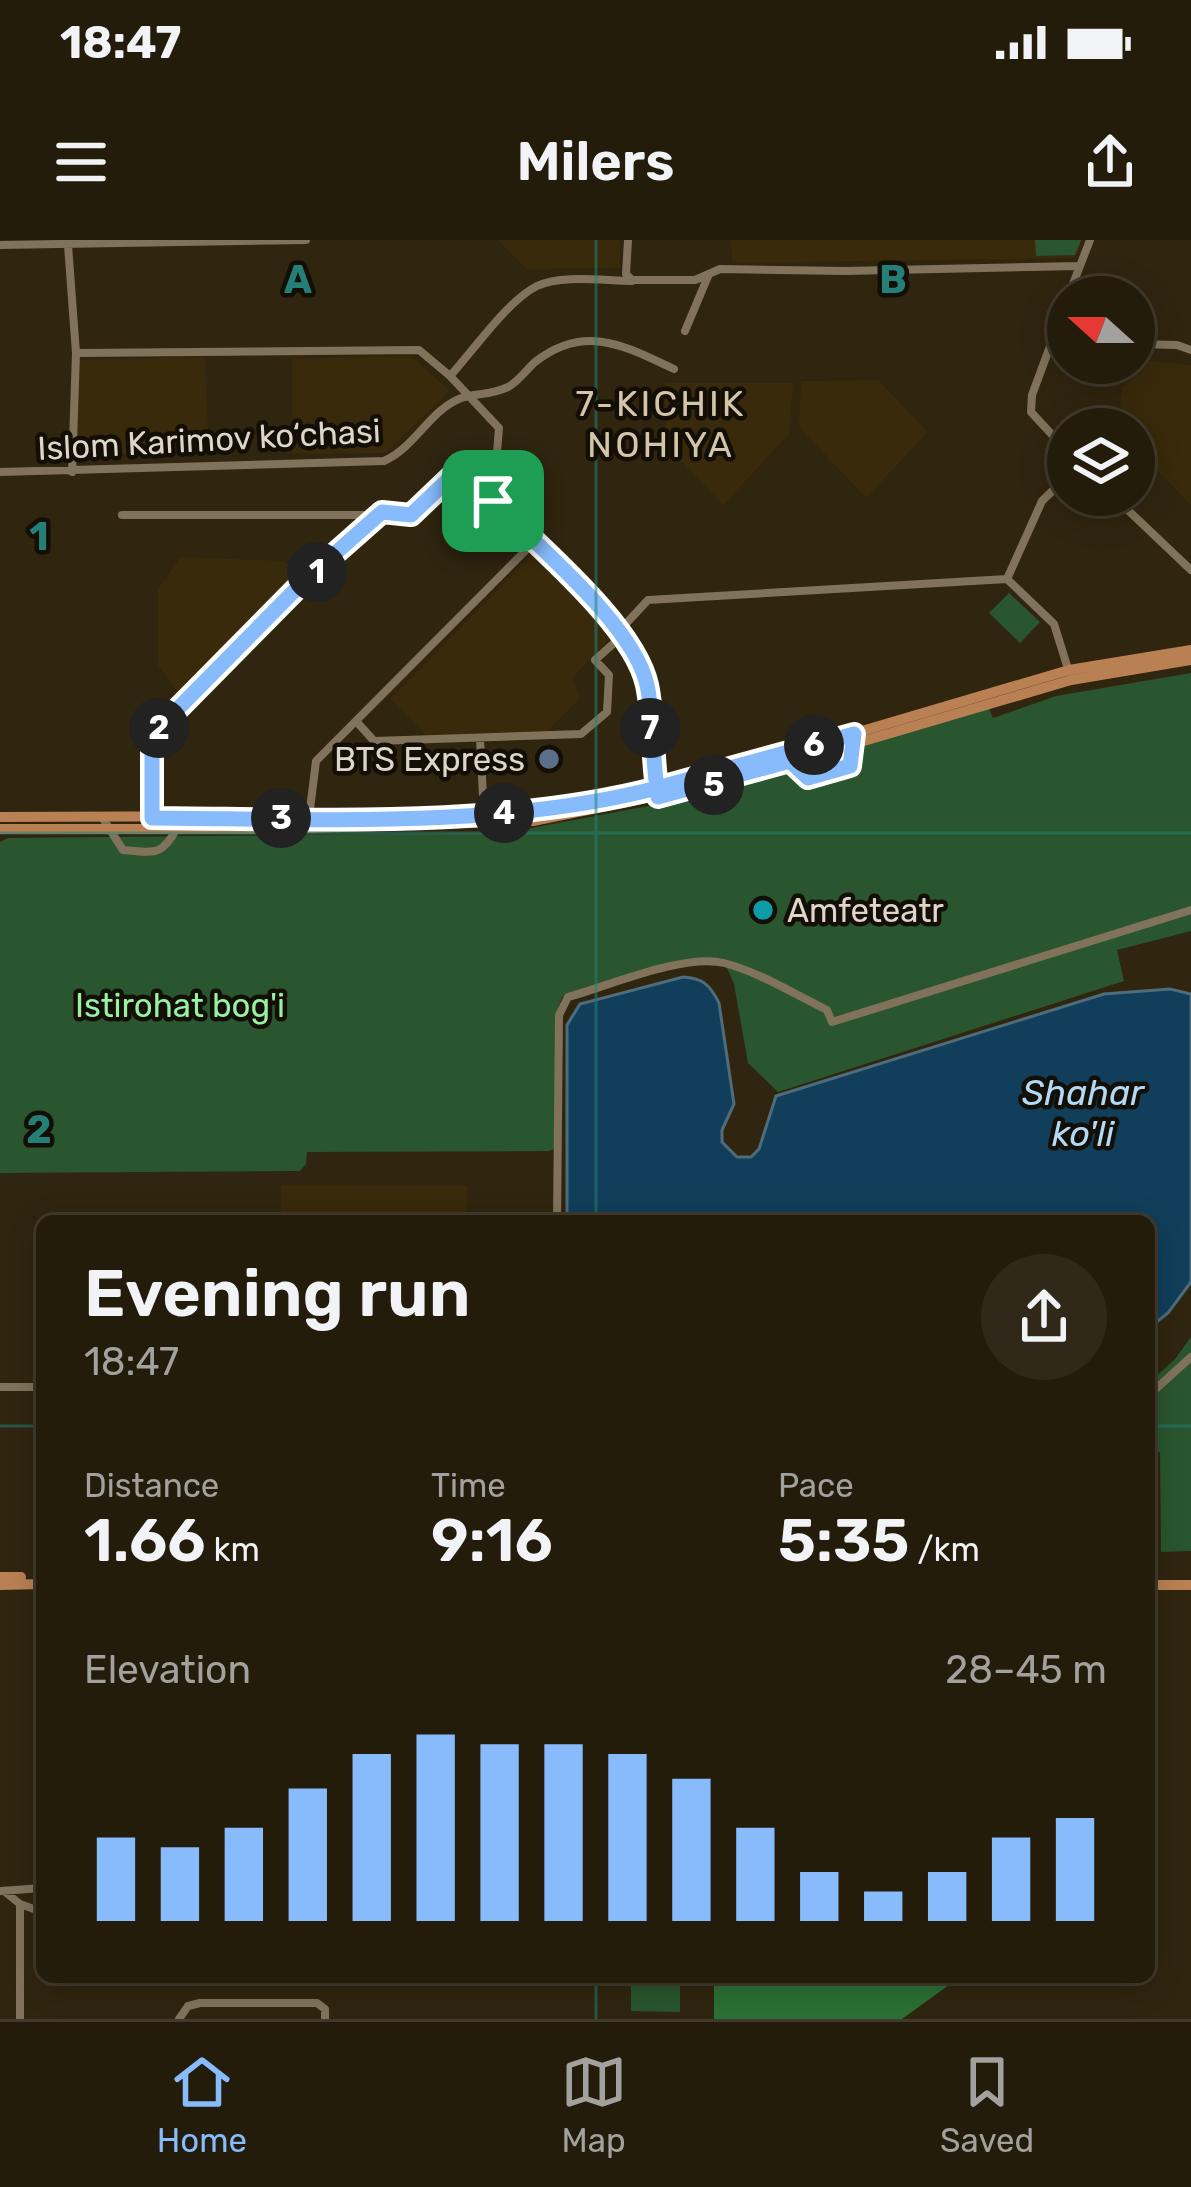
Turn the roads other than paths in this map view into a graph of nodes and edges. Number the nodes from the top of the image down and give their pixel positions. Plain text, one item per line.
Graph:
1 (306, 240) edge
2 (628, 240) edge
3 (1090, 240) edge
4 (248, 241) edge
5 (0, 245) edge
6 (68, 245) junction
7 (1079, 266) junction
8 (709, 274) junction
9 (1075, 276) edge
10 (632, 280) junction
11 (685, 332) dead end
12 (1155, 344) edge
13 (1191, 350) edge
14 (76, 352) junction
15 (1047, 356) edge
16 (674, 369) dead end
17 (450, 376) junction
18 (468, 393) junction
19 (1047, 429) edge
20 (0, 472) edge
21 (73, 472) junction
22 (1047, 496) edge
23 (493, 501) junction
24 (382, 512) junction
25 (122, 515) dead end
26 (1134, 516) edge
27 (533, 543) junction
28 (1191, 570) edge
29 (1007, 579) junction
30 (621, 633) junction
31 (1191, 650) edge
32 (1191, 660) edge
33 (1070, 675) junction
34 (356, 721) junction
35 (479, 739) junction
36 (853, 739) junction
37 (787, 758) junction
38 (658, 792) junction
39 (484, 815) junction
40 (0, 817) edge
41 (152, 818) junction
42 (309, 818) junction
43 (104, 823) junction
44 (0, 829) edge
45 (177, 829) junction
46 (1191, 910) edge
47 (557, 1215) edge
48 (1191, 1357) edge
49 (0, 1387) edge
50 (36, 1387) edge
51 (1155, 1390) edge
52 (0, 1581) edge
53 (36, 1581) edge
54 (1155, 1582) edge
55 (1191, 1582) edge
56 (36, 1888) edge
57 (2, 1891) edge
58 (20, 1904) junction
59 (36, 1910) edge
60 (20, 2019) edge
61 (179, 2019) edge
62 (325, 2019) edge

1 - 4 street
2 - 10 street
3 - 7 street
4 - 6 street
5 - 6 street
6 - 14 street
7 - 8 street
7 - 9 street
8 - 10 street
8 - 11 street
10 - 17 street
12 - 13 street
14 - 17 street
14 - 21 street
15 - 19 street
16 - 18 street, Islom Karimov ko‘chasi
17 - 18 street
18 - 21 street, Islom Karimov ko‘chasi
18 - 23 street
20 - 21 street, Islom Karimov ko‘chasi
22 - 29 street
23 - 24 street
23 - 27 street
24 - 25 street
24 - 41 street
26 - 28 street
27 - 30 street
27 - 34 street
29 - 30 street
29 - 33 street
30 - 35 street
30 - 38 street
31 - 33 main road
32 - 33 main road
33 - 36 main road
34 - 35 street
34 - 42 street
35 - 39 street
36 - 37 main road
36 - 37 street
37 - 38 main road
38 - 39 main road
38 - 45 main road
39 - 42 main road
40 - 43 main road
41 - 42 main road
41 - 43 main road
43 - 44 main road
43 - 45 main road
43 - 45 street
46 - 47 street
48 - 51 street
49 - 50 street
52 - 53 main road
54 - 55 main road
56 - 57 street
57 - 58 street
58 - 59 street
58 - 60 street
61 - 62 street

